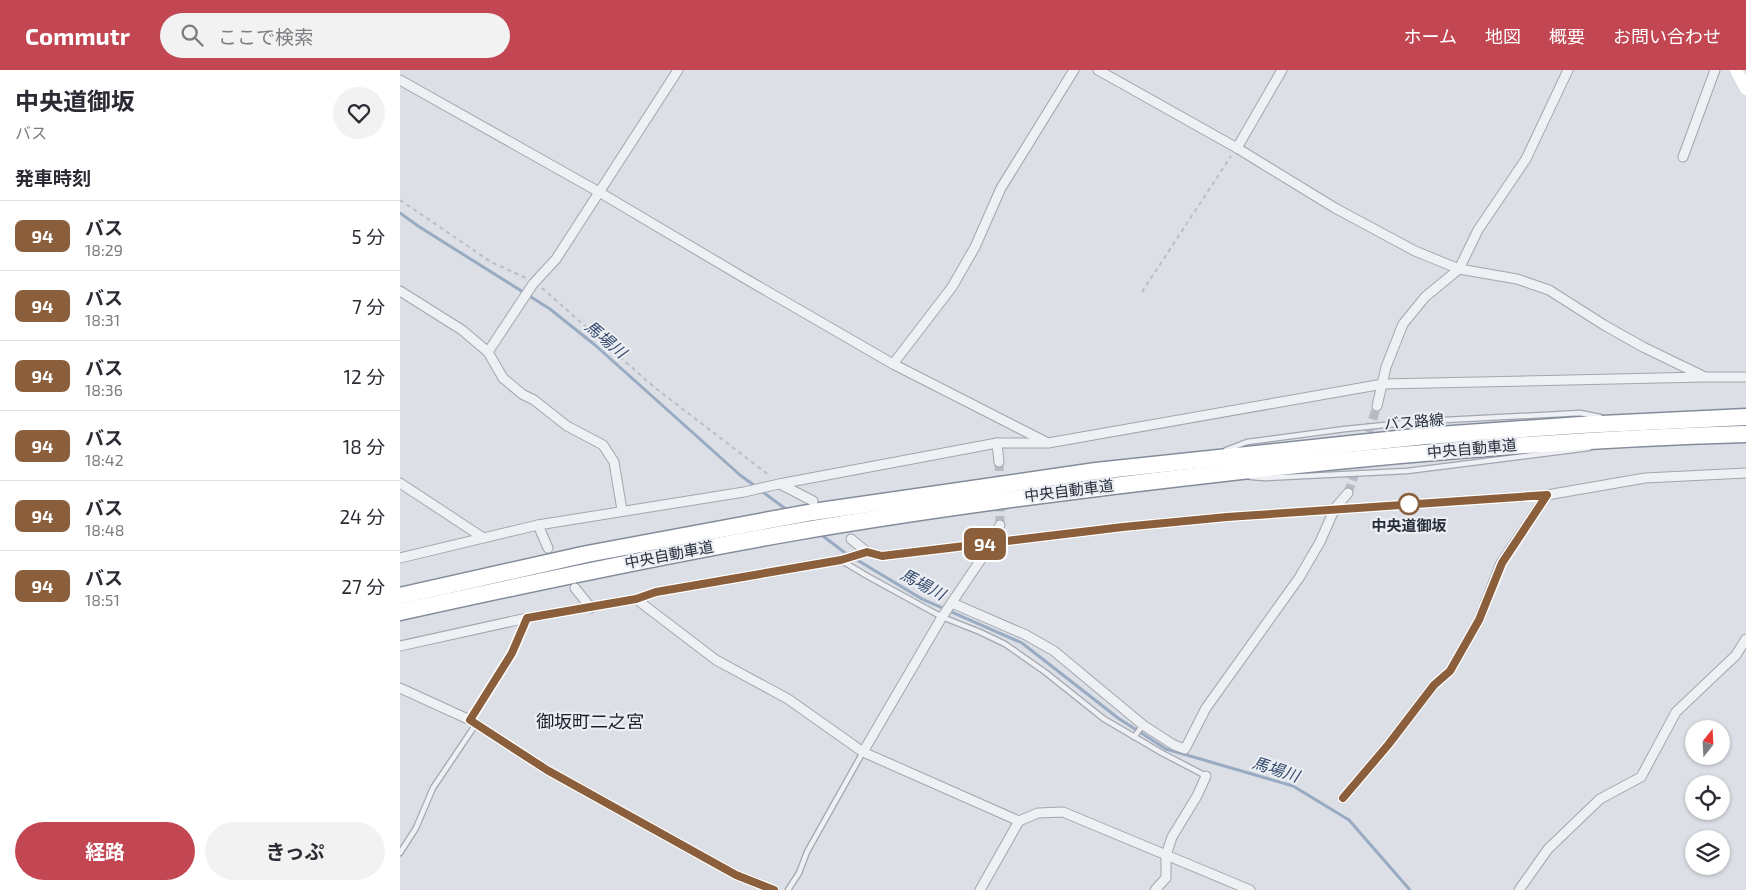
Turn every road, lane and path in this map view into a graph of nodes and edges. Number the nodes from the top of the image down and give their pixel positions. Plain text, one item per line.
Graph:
1 (678, 70) edge
2 (1074, 70) edge
3 (1098, 70) edge
4 (1282, 70) edge
5 (1568, 70) edge
6 (1715, 70) edge
7 (1736, 70) edge
8 (400, 80) edge
9 (1746, 89) edge
10 (1237, 148) junction
11 (1683, 157) dead end
12 (599, 192) junction
13 (400, 200) edge
14 (1458, 269) junction
15 (534, 283) junction
16 (400, 292) edge
17 (1142, 292) dead end
18 (488, 352) junction
19 (893, 364) junction
20 (1704, 377) junction
21 (1746, 377) edge
22 (1383, 384) junction
23 (1378, 406) tunnel mouth
24 (1746, 418) edge
25 (1633, 430) junction
26 (1746, 434) edge
27 (997, 443) junction
28 (1048, 443) junction
29 (1000, 462) tunnel mouth
30 (1746, 473) edge
31 (400, 483) edge
32 (779, 484) junction
33 (1348, 493) tunnel mouth
34 (1547, 495) junction
35 (813, 507) junction
36 (1335, 508) junction
37 (622, 510) junction
38 (538, 524) junction
39 (1000, 525) tunnel mouth
40 (482, 537) junction
41 (851, 539) dead end
42 (992, 543) junction
43 (548, 548) dead end
44 (863, 554) junction
45 (400, 558) edge
46 (844, 560) junction
47 (576, 588) dead end
48 (400, 596) edge
49 (636, 599) junction
50 (951, 604) junction
51 (591, 608) junction
52 (400, 612) edge
53 (943, 616) junction
54 (527, 618) junction
55 (1746, 640) edge
56 (400, 646) edge
57 (400, 688) edge
58 (473, 722) junction
59 (1142, 727) junction
60 (1136, 736) junction
61 (863, 752) junction
62 (1206, 776) joint
63 (1343, 798) dead end
64 (1019, 821) junction
65 (400, 853) edge
66 (1166, 856) junction
67 (774, 890) edge
68 (788, 890) edge
69 (980, 890) edge
70 (1155, 890) edge
71 (1250, 890) edge
72 (1519, 890) edge

1 - 12 street
2 - 19 street
3 - 10 street
4 - 10 street
5 - 14 street
6 - 11 street
7 - 9 main road
8 - 12 street
10 - 14 street
10 - 17 path
12 - 15 street
12 - 19 street
13 - 15 path
14 - 20 street
14 - 22 street
15 - 18 street
15 - 32 path
16 - 18 street
18 - 37 street
19 - 28 street
20 - 21 street
20 - 22 street
22 - 23 street
22 - 28 street
24 - 25 highway, 中央自動車道
25 - 26 highway, 中央自動車道
25 - 35 highway, 中央自動車道
25 - 52 highway, 中央自動車道
27 - 28 street
27 - 29 street
27 - 32 street
30 - 34 street
31 - 40 street
32 - 35 street
32 - 37 street
33 - 36 street
34 - 36 street
34 - 63 street
35 - 48 highway, 中央自動車道
36 - 42 street
36 - 59 street
37 - 38 street
38 - 40 street
38 - 43 street
39 - 42 street
40 - 45 street
41 - 44 street
42 - 44 street
42 - 50 street
44 - 46 street
46 - 49 street
46 - 53 lane
47 - 51 street
49 - 51 street
49 - 61 street
50 - 53 street
50 - 59 street
51 - 54 street
53 - 60 lane
53 - 61 street
54 - 56 street
54 - 58 lane
55 - 72 street
57 - 58 street
58 - 65 lane
58 - 67 street
59 - 60 lane
60 - 62 lane
61 - 64 street
61 - 68 lane
62 - 66 street
64 - 66 street
64 - 69 street
66 - 70 street
66 - 71 street

